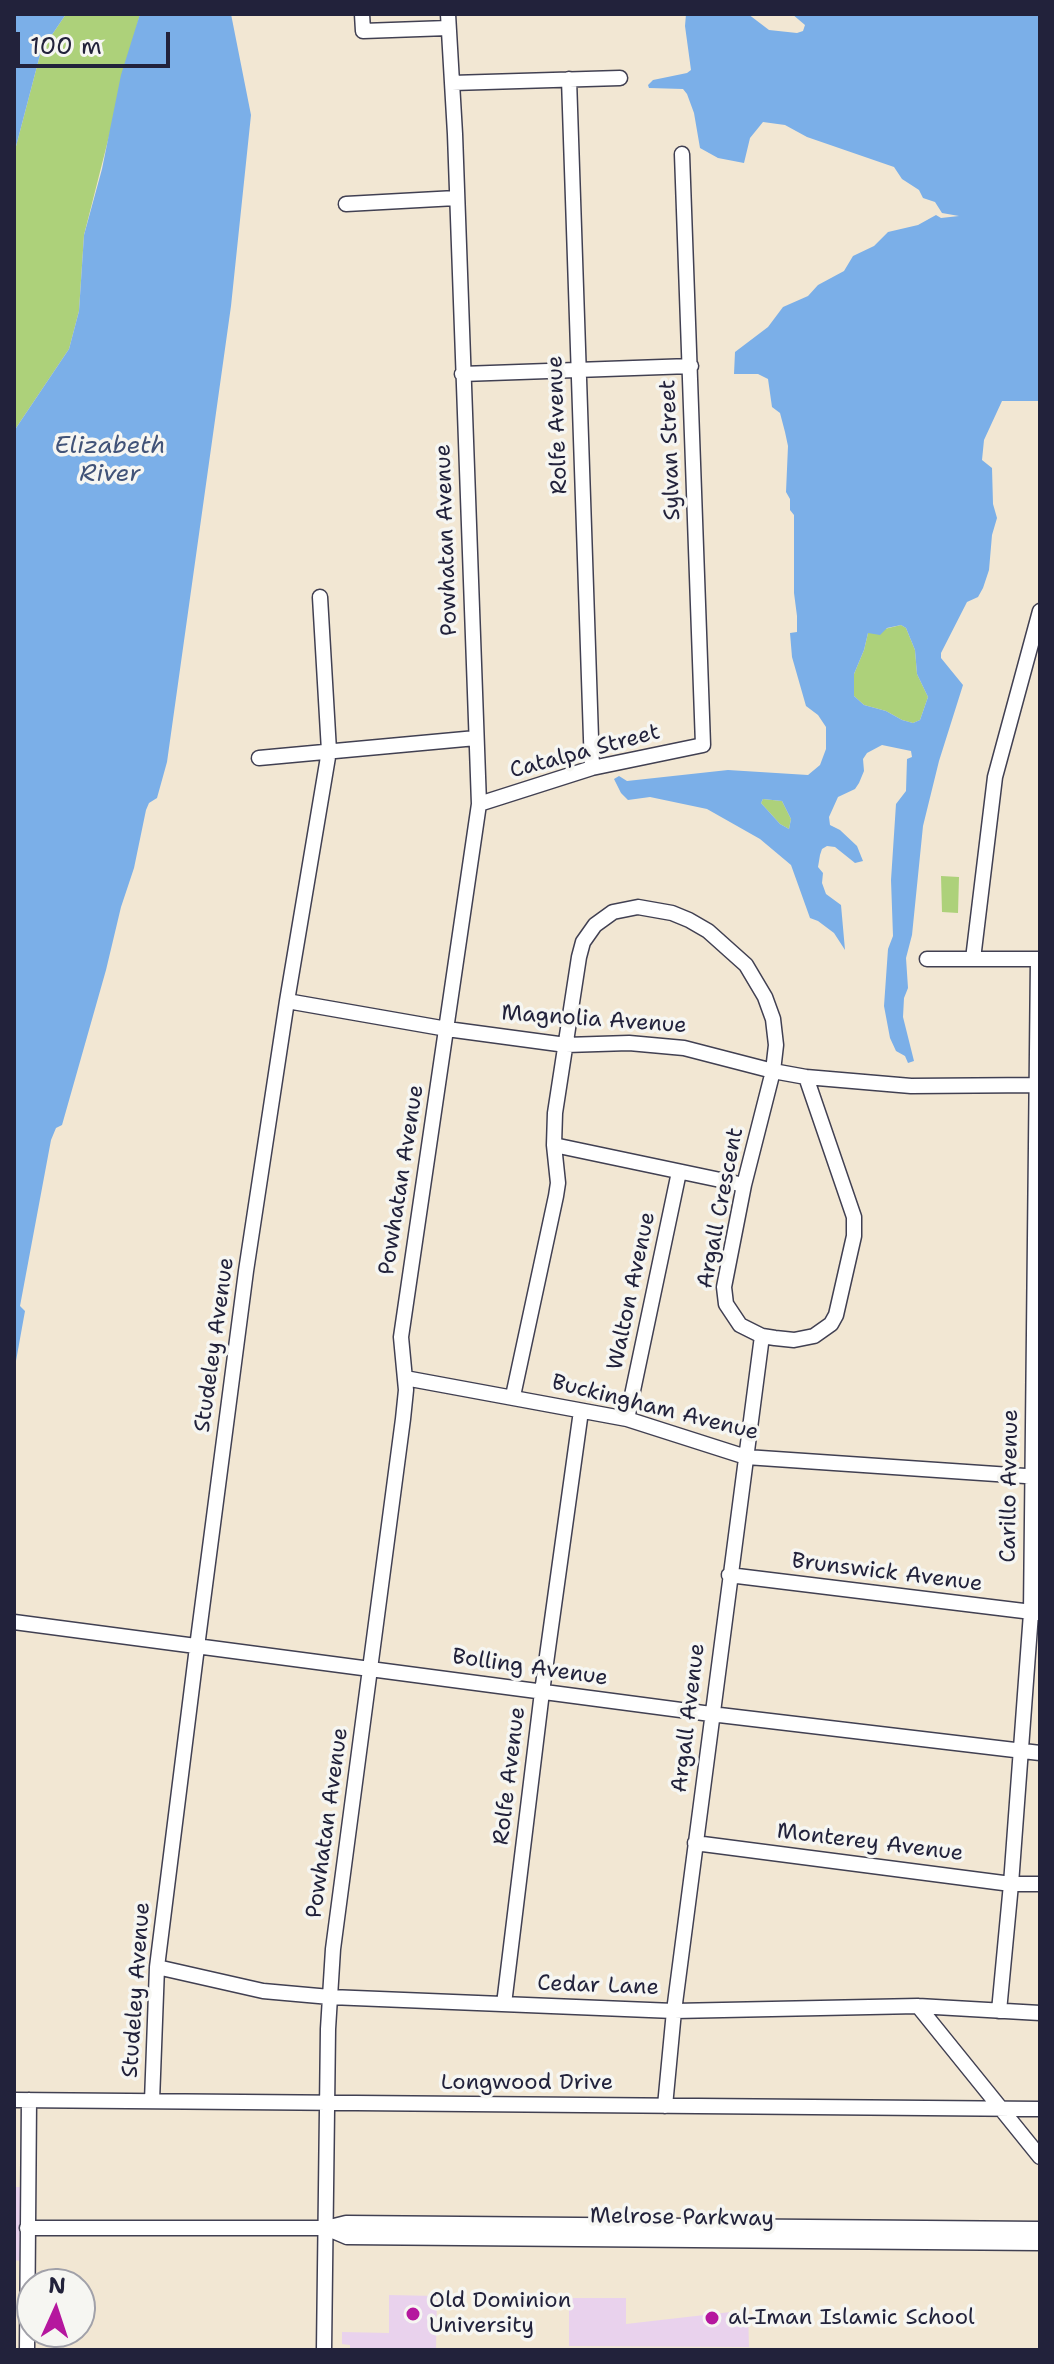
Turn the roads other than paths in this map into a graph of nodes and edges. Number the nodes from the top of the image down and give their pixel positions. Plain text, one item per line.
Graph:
1 (362, 14) edge
2 (448, 21) edge
3 (620, 78) dead end
4 (569, 79) junction
5 (452, 83) junction
6 (682, 154) dead end
7 (456, 198) junction
8 (346, 204) dead end
9 (691, 366) junction
10 (578, 369) junction
11 (462, 374) junction
12 (320, 597) dead end
13 (1040, 611) edge
14 (476, 738) junction
15 (703, 745) joint
16 (329, 751) junction
17 (259, 758) dead end
18 (592, 768) junction
19 (479, 804) junction
20 (927, 959) dead end
21 (973, 959) junction
22 (1039, 959) edge
23 (287, 1001) junction
24 (447, 1029) junction
25 (566, 1045) junction
26 (773, 1071) junction
27 (806, 1077) junction
28 (1038, 1085) edge
29 (554, 1145) junction
30 (679, 1172) junction
31 (744, 1185) junction
32 (1037, 1210) edge
33 (762, 1336) junction
34 (1036, 1339) edge
35 (405, 1378) junction
36 (513, 1396) junction
37 (581, 1411) junction
38 (627, 1419) junction
39 (746, 1457) junction
40 (1036, 1477) edge
41 (729, 1575) junction
42 (1035, 1613) edge
43 (14, 1622) edge
44 (197, 1647) junction
45 (371, 1669) junction
46 (542, 1692) junction
47 (711, 1714) junction
48 (1020, 1752) junction
49 (1040, 1753) edge
50 (695, 1843) junction
51 (1011, 1884) junction
52 (1040, 1884) edge
53 (157, 1967) junction
54 (330, 1997) junction
55 (504, 2004) junction
56 (918, 2006) junction
57 (674, 2011) junction
58 (999, 2011) junction
59 (1040, 2013) edge
60 (22, 2100) edge
61 (152, 2101) junction
62 (327, 2103) junction
63 (665, 2106) junction
64 (1000, 2109) junction
65 (1040, 2109) edge
66 (1040, 2157) edge
67 (27, 2228) junction
68 (326, 2228) junction
69 (1040, 2229) edge
70 (1040, 2243) edge
71 (27, 2350) edge
72 (324, 2350) edge

1 - 2 street
2 - 5 street, Powhatan Avenue
3 - 4 street
4 - 5 street
4 - 10 street, Rolfe Avenue
5 - 7 street, Powhatan Avenue
6 - 9 street, Sylvan Street
7 - 8 street
7 - 11 street, Powhatan Avenue
9 - 10 street
9 - 15 street, Sylvan Street
10 - 11 street
10 - 18 street, Rolfe Avenue
11 - 14 street, Powhatan Avenue
12 - 16 street, Studeley Avenue
13 - 21 street
14 - 16 street
14 - 19 street, Powhatan Avenue
15 - 18 street, Catalpa Street
16 - 17 street
16 - 23 street, Studeley Avenue
18 - 19 street, Catalpa Street
19 - 24 street, Powhatan Avenue
20 - 21 street
21 - 22 street
22 - 28 street, Carillo Avenue
23 - 24 street, Magnolia Avenue
23 - 44 street, Studeley Avenue
24 - 25 street, Magnolia Avenue
24 - 35 street, Powhatan Avenue
25 - 26 street, Magnolia Avenue
25 - 26 street, Argall Crescent
25 - 29 street
26 - 27 street, Magnolia Avenue
26 - 31 street, Argall Crescent
27 - 28 street, Magnolia Avenue
27 - 33 street
28 - 32 street, Carillo Avenue
29 - 30 street
29 - 36 street
30 - 31 street
30 - 38 street, Walton Avenue
31 - 33 street, Argall Crescent
32 - 34 street, Carillo Avenue
33 - 39 street, Argall Avenue
34 - 40 street, Carillo Avenue
35 - 36 street, Buckingham Avenue
35 - 45 street, Powhatan Avenue
36 - 37 street, Buckingham Avenue
37 - 38 street, Buckingham Avenue
37 - 46 street, Rolfe Avenue
38 - 39 street, Buckingham Avenue
39 - 40 street, Buckingham Avenue
39 - 41 street, Argall Avenue
40 - 42 street, Carillo Avenue
41 - 42 street, Brunswick Avenue
41 - 47 street, Argall Avenue
42 - 48 street, Carillo Avenue
43 - 44 street, Bolling Avenue
44 - 45 street, Bolling Avenue
44 - 53 street, Studeley Avenue
45 - 46 street, Bolling Avenue
45 - 54 street, Powhatan Avenue
46 - 47 street, Bolling Avenue
46 - 55 street, Rolfe Avenue
47 - 48 street, Bolling Avenue
47 - 50 street, Argall Avenue
48 - 49 street, Bolling Avenue
48 - 51 street, Carillo Avenue
50 - 51 street, Monterey Avenue
50 - 57 street, Argall Avenue
51 - 52 street, Monterey Avenue
51 - 58 street, Carillo Avenue
53 - 54 street, Cedar Lane
53 - 61 street, Studeley Avenue
54 - 55 street, Cedar Lane
54 - 62 street, Powhatan Avenue
55 - 57 street, Cedar Lane
56 - 57 street, Cedar Lane
56 - 58 street, Cedar Lane
56 - 64 street
57 - 63 street, Argall Avenue
58 - 59 street, Cedar Lane
60 - 61 street, Longwood Drive
60 - 67 street
61 - 62 street, Longwood Drive
62 - 63 street, Longwood Drive
62 - 68 street, Powhatan Avenue
63 - 64 street, Longwood Drive
64 - 65 street, Longwood Drive
64 - 66 street
67 - 68 street, Melrose Parkway
67 - 71 street
68 - 69 street, Melrose Parkway
68 - 70 street, Melrose Parkway
68 - 72 street, Powhatan Avenue

